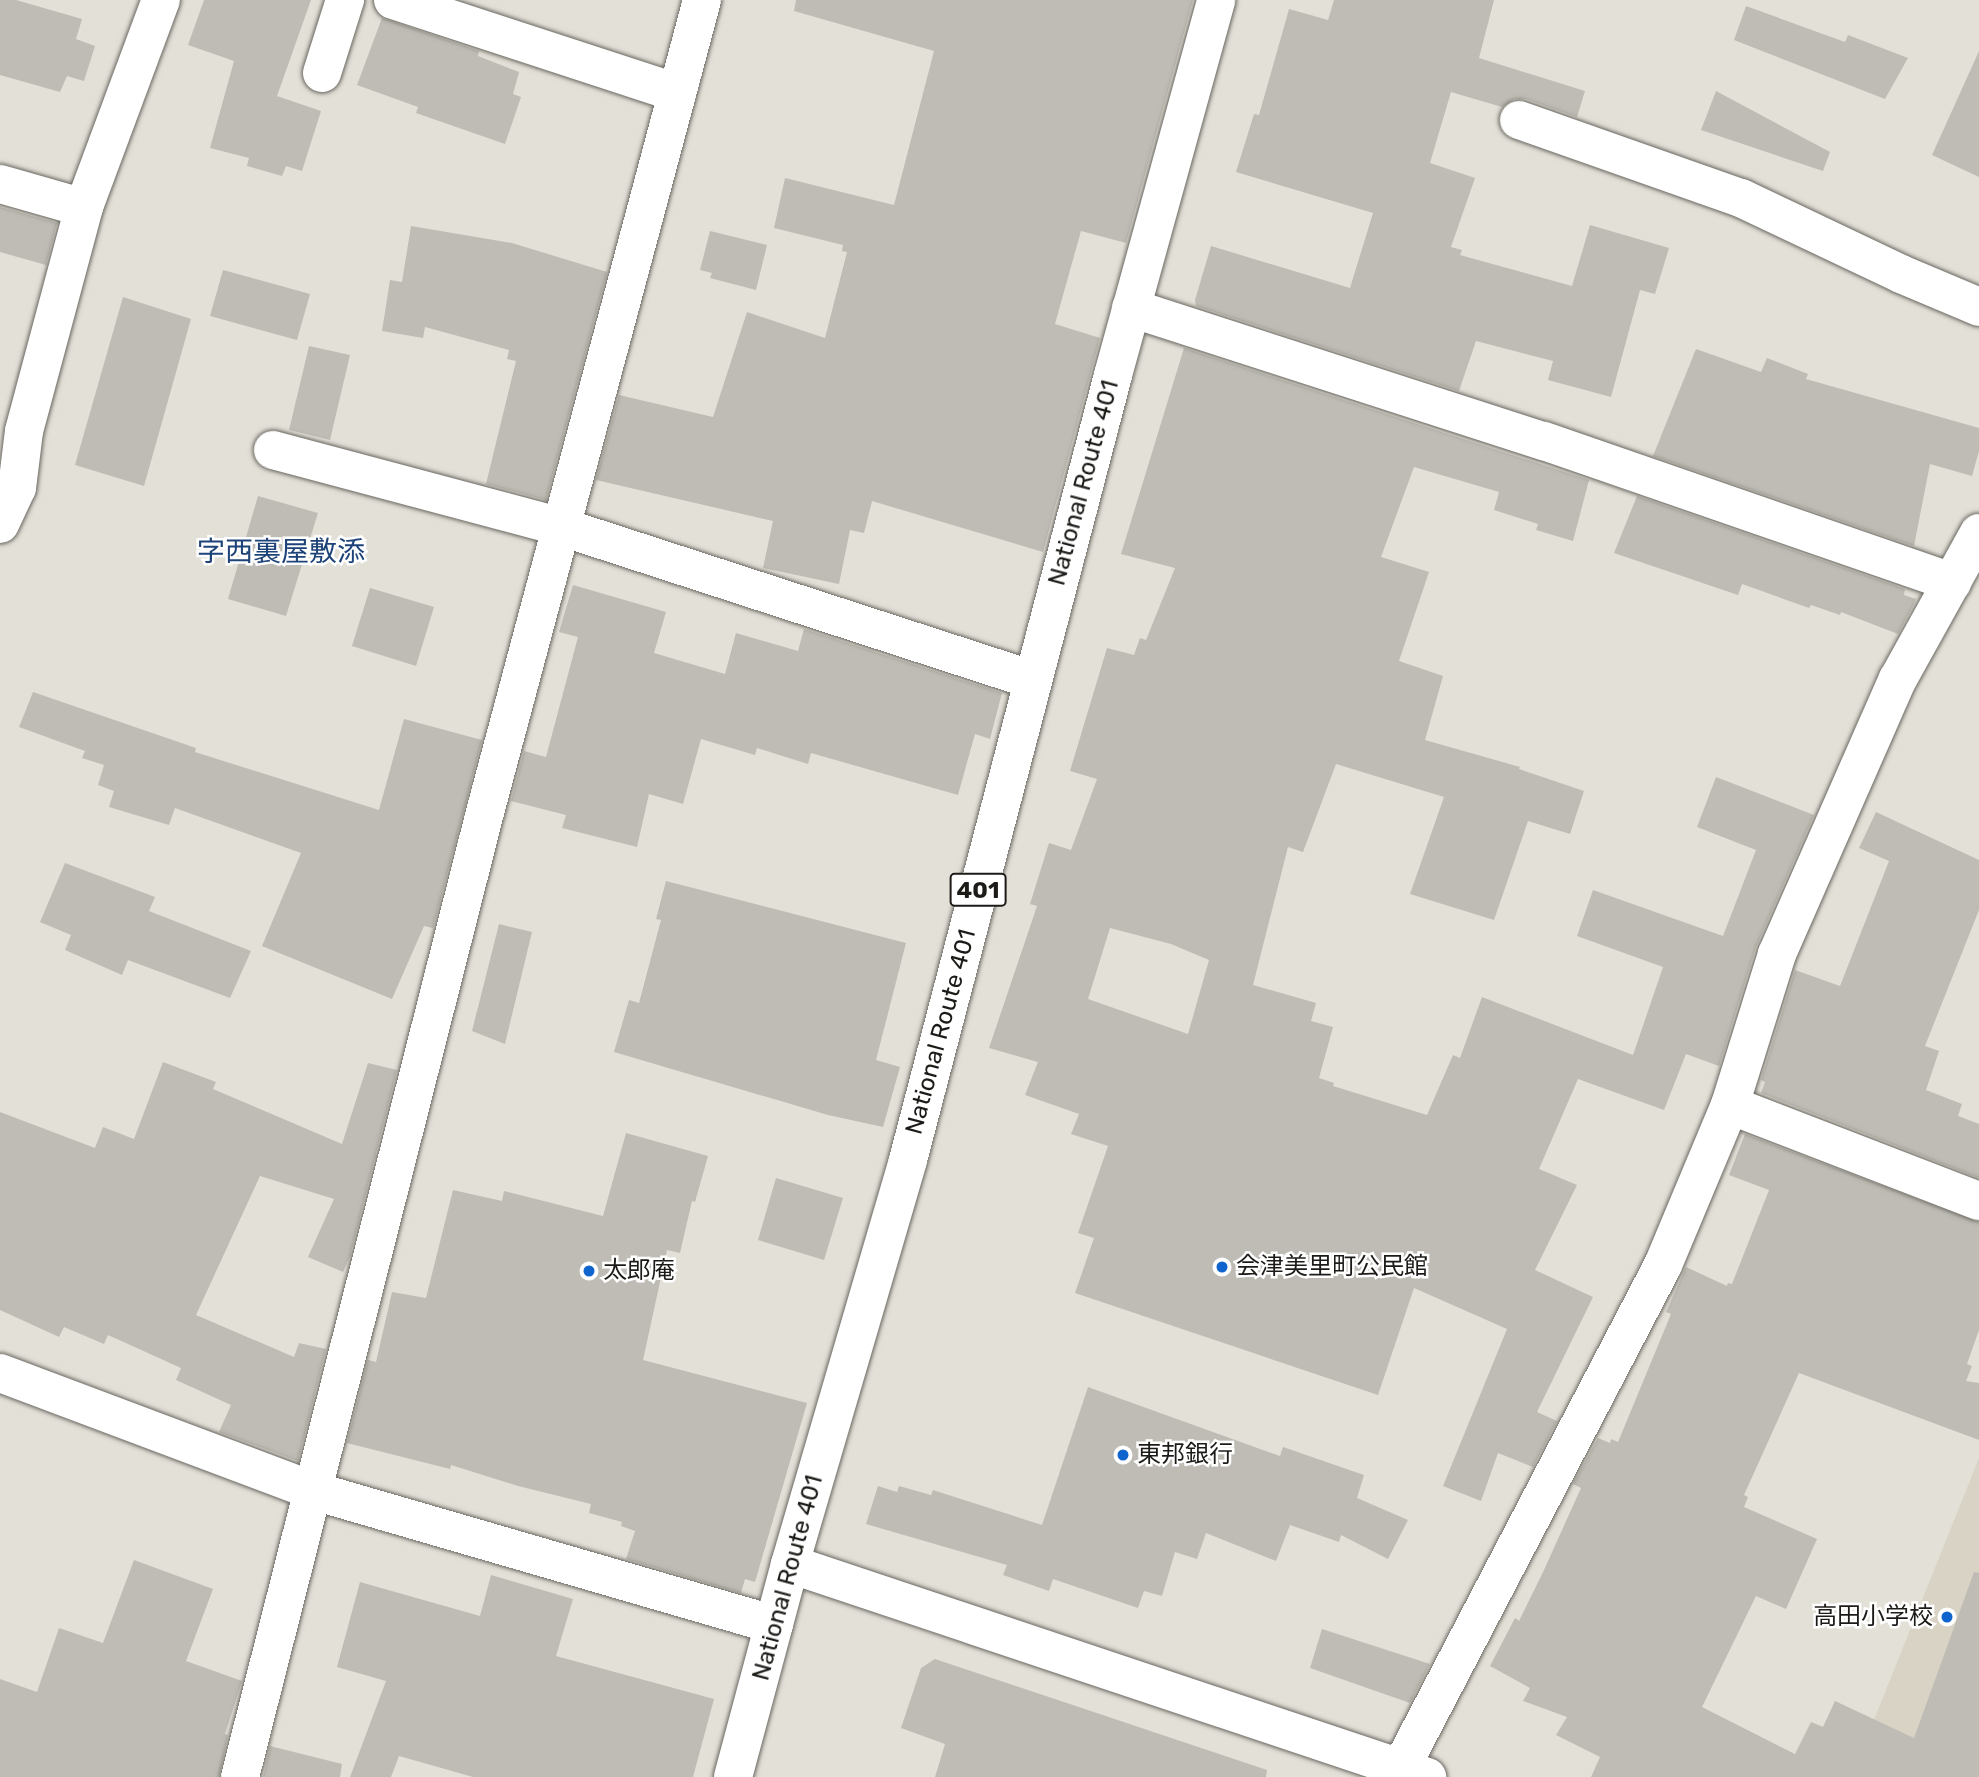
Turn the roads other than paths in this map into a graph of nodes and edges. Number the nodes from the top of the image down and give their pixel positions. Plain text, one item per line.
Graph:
1 (161, 0) edge
2 (345, 0) edge
3 (393, 0) edge
4 (702, 0) edge
5 (1216, 0) edge
6 (323, 73) dead end
7 (677, 93) junction
8 (1519, 120) dead end
9 (0, 184) edge
10 (84, 208) junction
11 (1979, 307) edge
12 (1131, 308) junction
13 (273, 450) dead end
14 (0, 524) edge
15 (562, 527) junction
16 (1979, 533) edge
17 (1952, 582) junction
18 (1032, 680) junction
19 (1730, 1105) junction
20 (1979, 1201) edge
21 (0, 1373) edge
22 (314, 1491) junction
23 (790, 1564) junction
24 (774, 1625) junction
25 (1408, 1774) edge
26 (240, 1777) edge
27 (733, 1777) edge

1 - 10 main road
2 - 6 main road
3 - 7 main road
4 - 7 main road
5 - 12 main road, National Route 401 / 401
7 - 15 main road
8 - 11 main road
9 - 10 main road
10 - 14 main road
12 - 17 main road
12 - 18 main road, National Route 401 / 401
13 - 15 main road
15 - 18 main road
15 - 22 main road
16 - 17 main road
17 - 19 main road
18 - 23 main road, National Route 401 / 401
19 - 20 main road
19 - 25 main road
21 - 22 main road
22 - 24 main road
22 - 26 main road
23 - 24 main road, National Route 401 / 401
23 - 25 main road
24 - 27 main road, National Route 401 / 401

